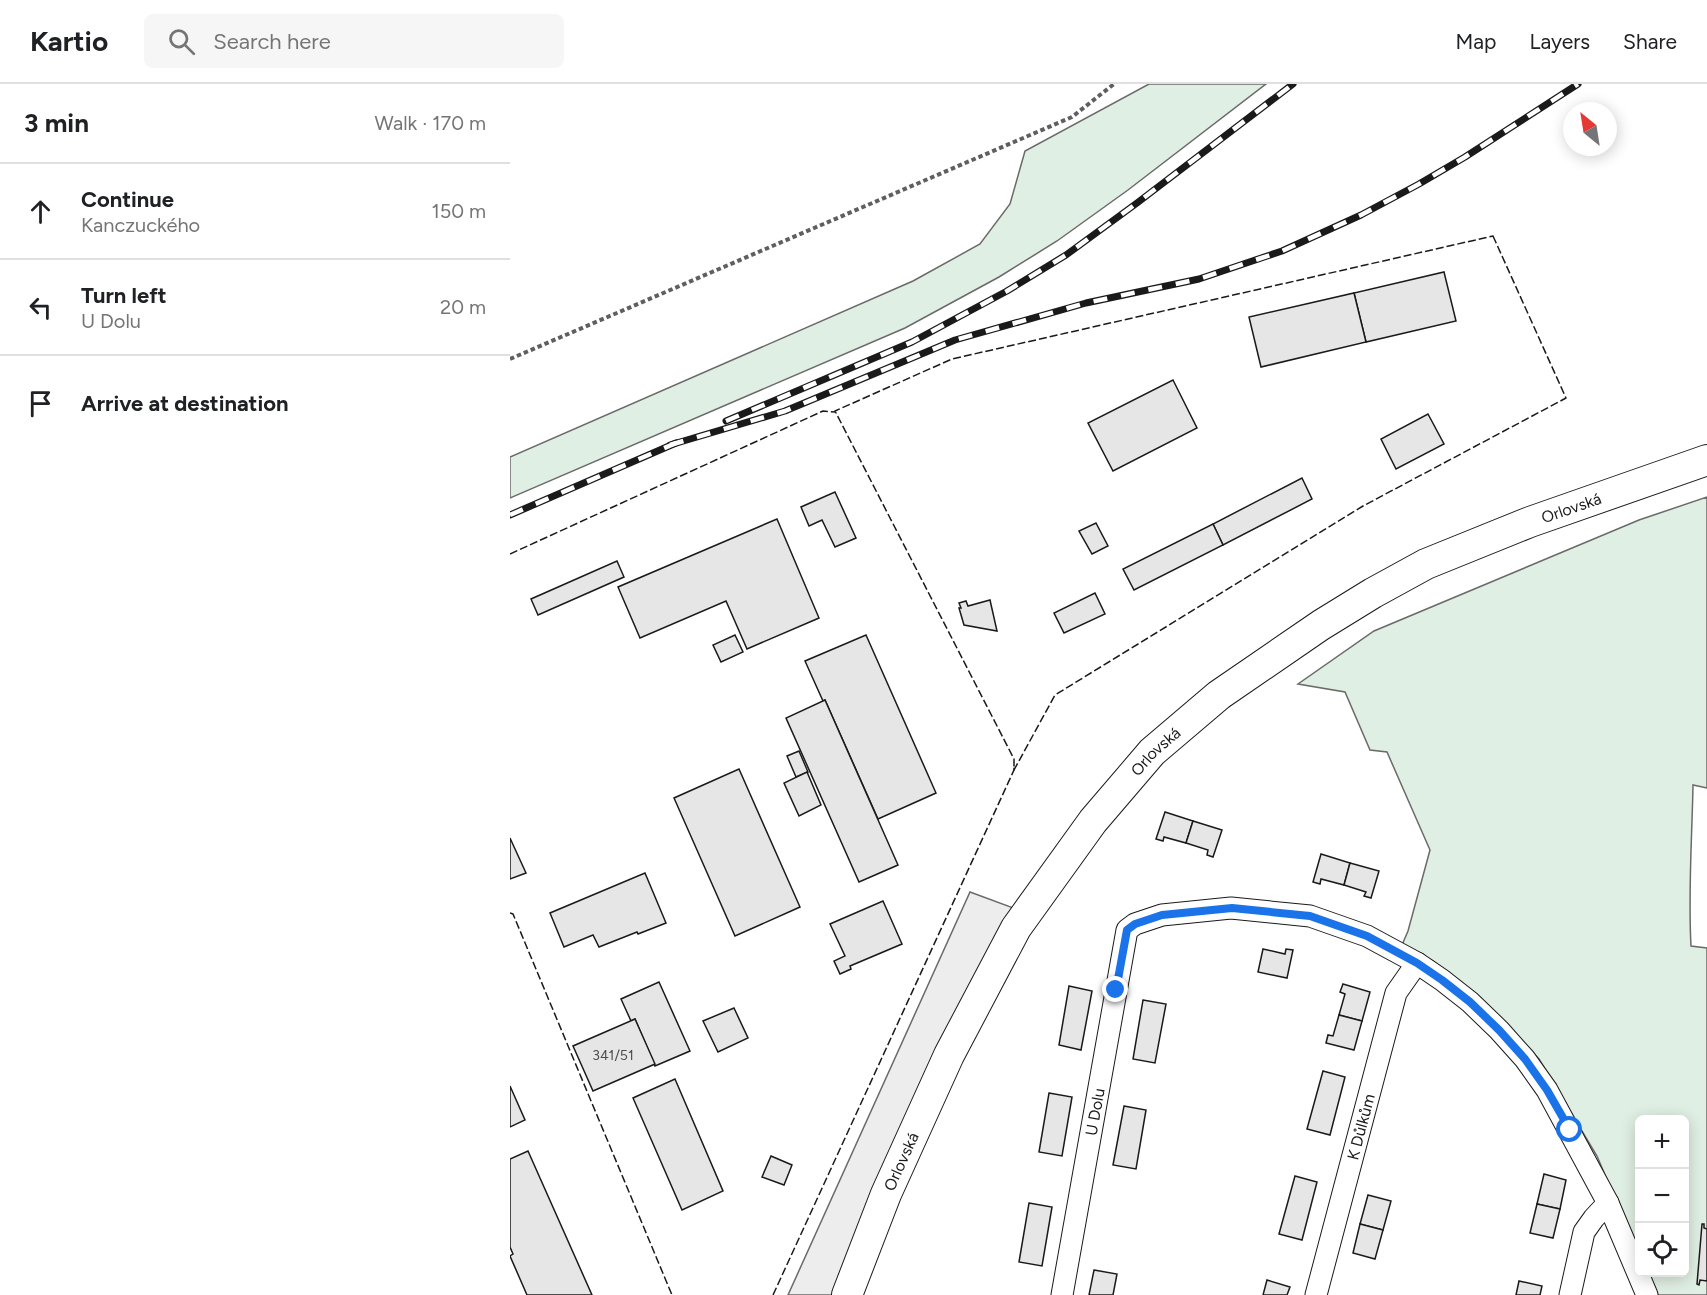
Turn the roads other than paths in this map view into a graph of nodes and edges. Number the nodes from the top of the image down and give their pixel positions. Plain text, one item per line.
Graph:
1 (1707, 460) edge
2 (1417, 963) junction
3 (1608, 1203) junction
4 (847, 1295) edge
5 (1062, 1295) edge
6 (1316, 1295) edge
7 (1570, 1295) edge
8 (1647, 1295) edge

1 - 4 main road, Orlovská
2 - 3 street
2 - 5 street, U Dolu
2 - 6 street, K Důlkům
3 - 7 street
3 - 8 street

